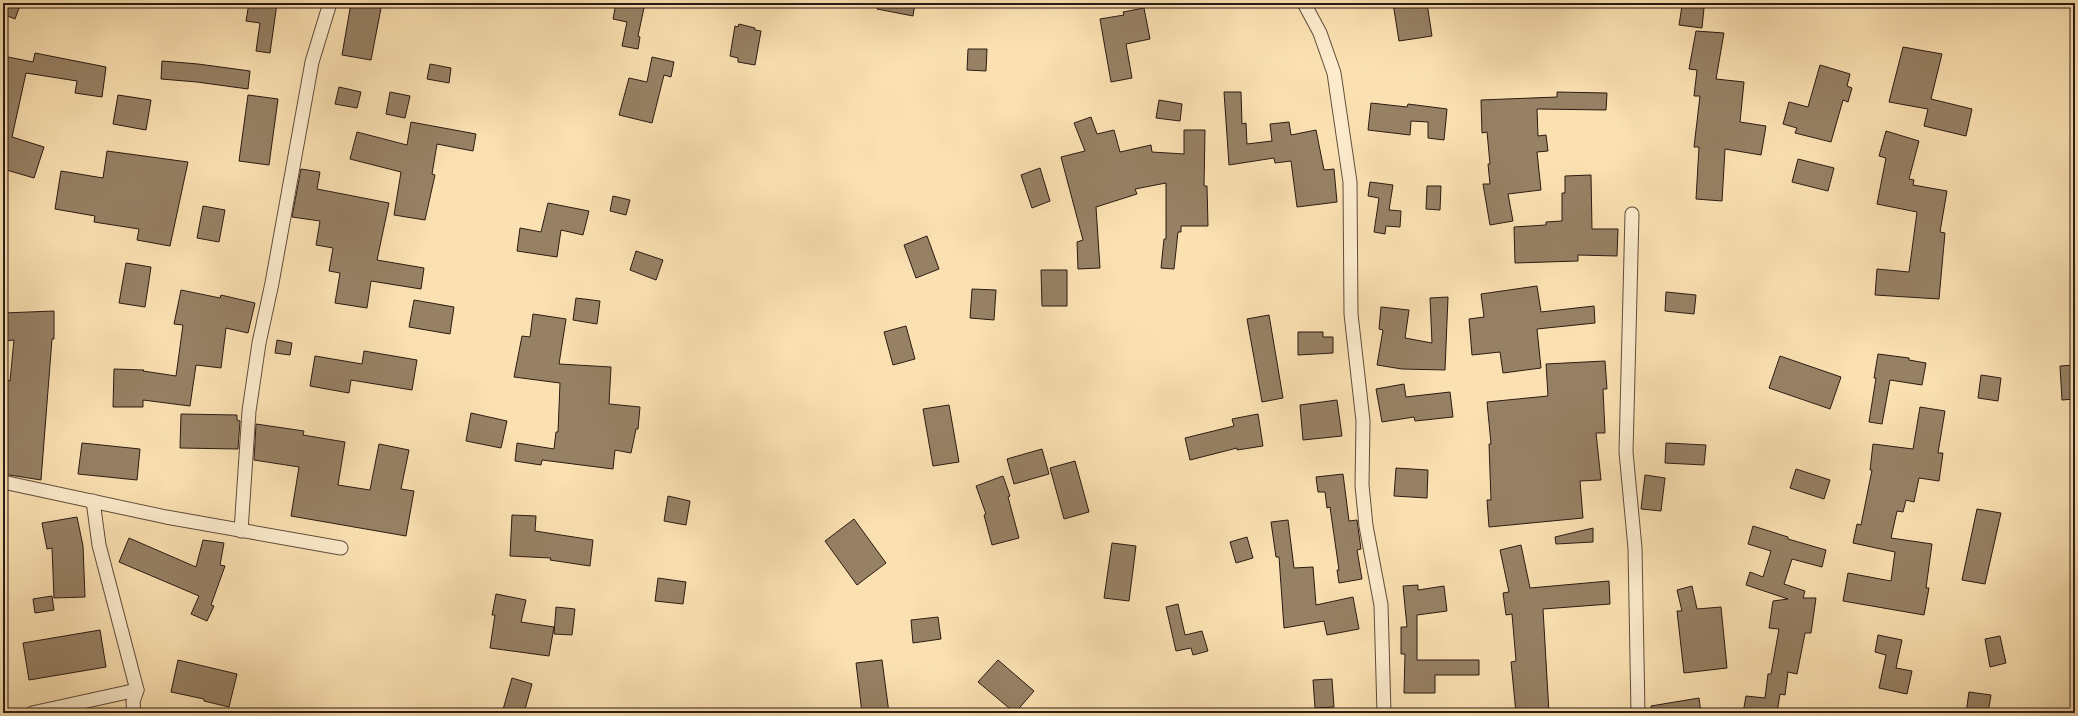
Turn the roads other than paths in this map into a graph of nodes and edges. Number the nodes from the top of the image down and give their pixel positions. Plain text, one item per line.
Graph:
1 (330, 3) edge
2 (1304, 3) edge
3 (1632, 214) dead end
4 (3, 482) edge
5 (93, 501) junction
6 (242, 531) junction
7 (341, 548) dead end
8 (137, 690) junction
9 (32, 713) edge
10 (134, 713) edge
11 (1384, 713) edge
12 (1638, 713) edge

1 - 6 street
2 - 11 street
3 - 12 street
4 - 5 street
5 - 6 street
5 - 8 street
6 - 7 street
8 - 9 street
8 - 10 street

